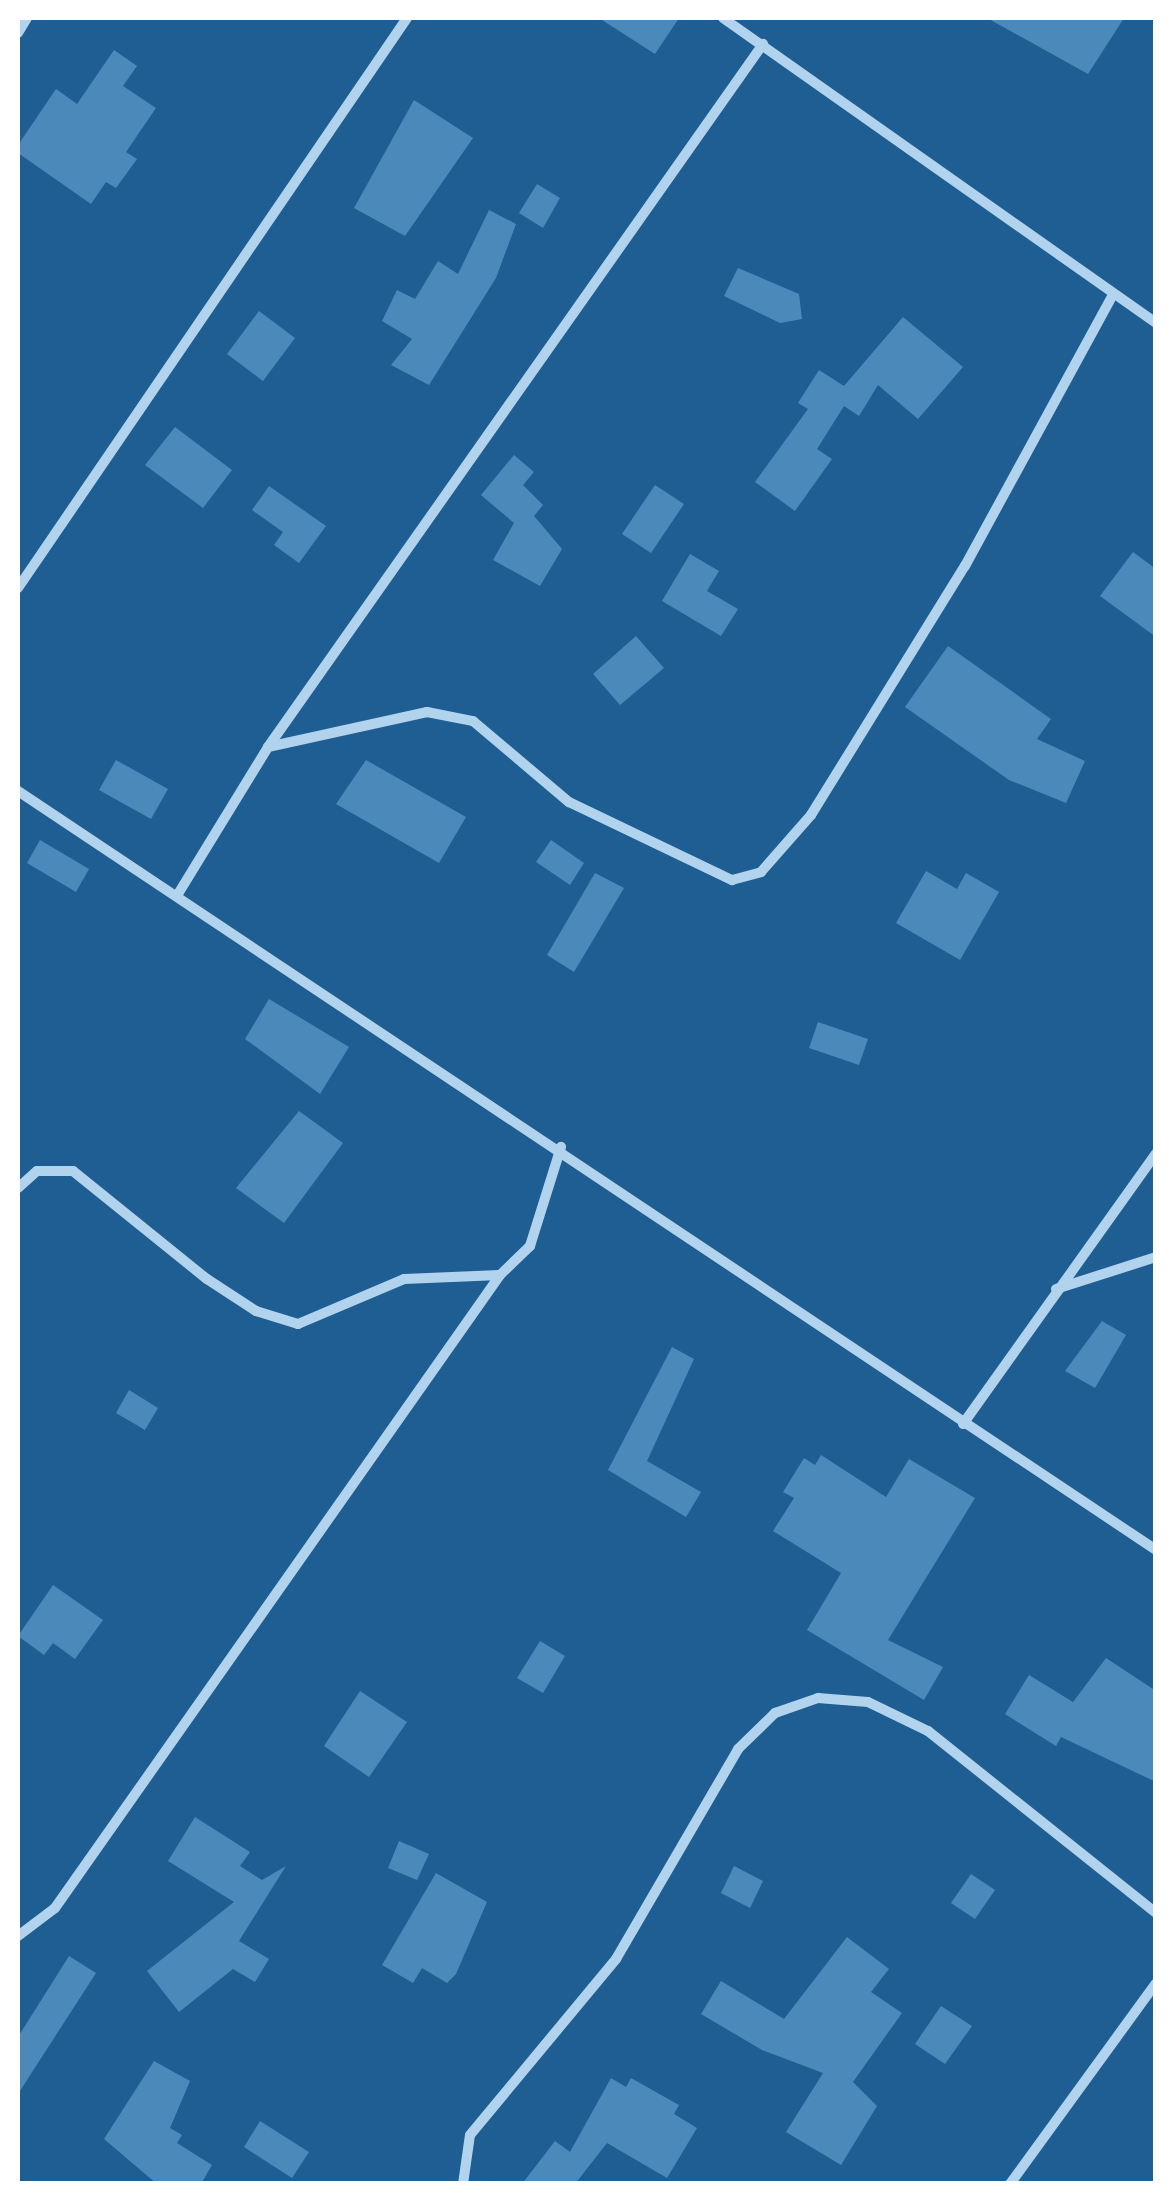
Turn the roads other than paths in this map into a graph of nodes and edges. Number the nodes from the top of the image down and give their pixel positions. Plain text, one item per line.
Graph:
1 (27, 18) edge
2 (407, 18) edge
3 (723, 18) edge
4 (18, 33) edge
5 (763, 44) junction
6 (1114, 294) junction
7 (1156, 323) edge
8 (18, 588) edge
9 (268, 747) junction
10 (18, 791) edge
11 (178, 894) junction
12 (561, 1148) junction
13 (1156, 1153) edge
14 (18, 1188) edge
15 (1156, 1257) edge
16 (500, 1275) junction
17 (1054, 1290) junction
18 (963, 1424) junction
19 (1156, 1550) edge
20 (1156, 1913) edge
21 (18, 1936) edge
22 (1156, 1984) edge
23 (463, 2184) edge
24 (1010, 2184) edge

1 - 4 street
2 - 8 street
3 - 5 street
5 - 6 street
5 - 9 street
6 - 7 street
6 - 9 street
9 - 11 street
10 - 11 street
11 - 12 street
12 - 16 street
12 - 18 street
13 - 17 street
14 - 16 street
15 - 17 street
16 - 21 street
17 - 18 street
18 - 19 street
20 - 23 street
22 - 24 street

